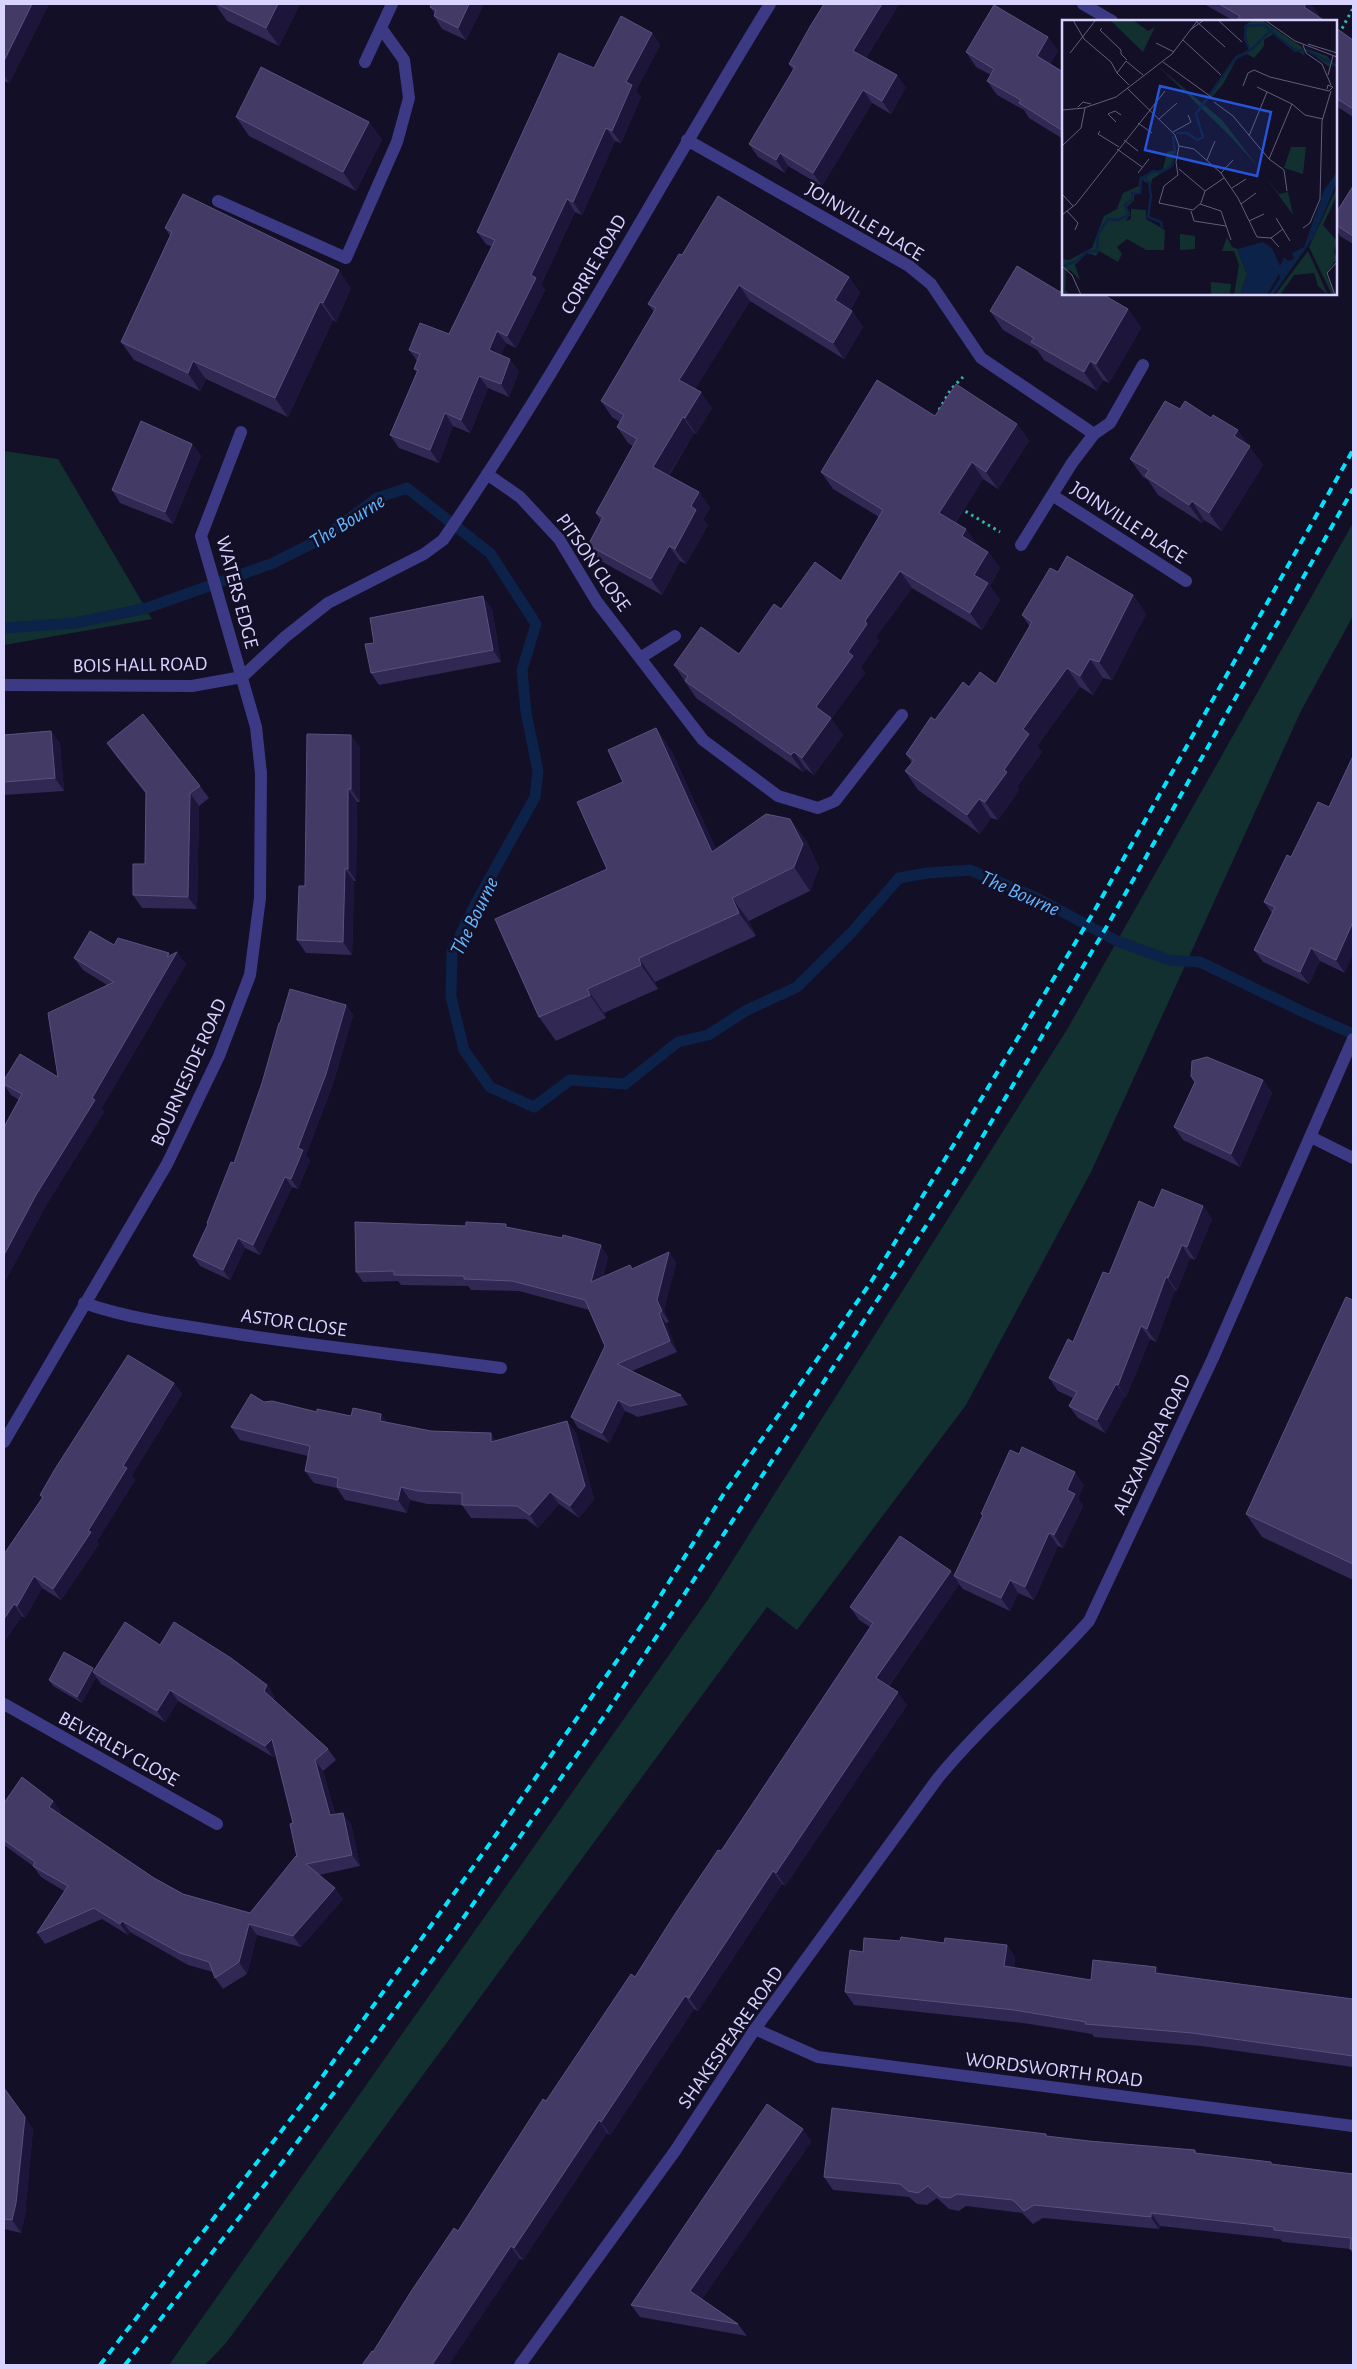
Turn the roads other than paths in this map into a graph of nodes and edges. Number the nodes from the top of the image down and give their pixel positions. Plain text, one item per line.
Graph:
1 (392, 4) edge
2 (770, 4) edge
3 (1083, 4) edge
4 (1110, 20) edge
5 (381, 28) junction
6 (366, 62) dead end
7 (688, 140) junction
8 (218, 201) dead end
9 (1143, 366) dead end
10 (241, 432) dead end
11 (1094, 434) junction
12 (487, 474) junction
13 (1052, 495) junction
14 (1021, 545) road end
15 (1186, 581) dead end
16 (675, 636) dead end
17 (640, 658) junction
18 (242, 677) junction
19 (4, 685) edge
20 (902, 715) dead end
21 (1353, 1039) edge
22 (1311, 1137) junction
23 (1353, 1158) edge
24 (84, 1303) junction
25 (501, 1368) dead end
26 (4, 1442) edge
27 (4, 1704) edge
28 (978, 1736) joint
29 (217, 1824) dead end
30 (755, 2029) junction
31 (1353, 2126) edge
32 (520, 2365) edge

1 - 5 street
2 - 7 street, CORRIE ROAD
3 - 4 street
5 - 6 street
5 - 8 street
7 - 11 street, JOINVILLE PLACE
7 - 12 street, CORRIE ROAD
9 - 11 street, JOINVILLE PLACE
10 - 18 street, WATERS EDGE
11 - 13 street, JOINVILLE PLACE
12 - 17 street, PITSON CLOSE
12 - 18 street, CORRIE ROAD
13 - 14 street, JOINVILLE PLACE
13 - 15 street, JOINVILLE PLACE
16 - 17 street
17 - 20 street, PITSON CLOSE
18 - 19 street, BOIS HALL ROAD
18 - 24 street, BOURNESIDE ROAD
21 - 22 street, ALEXANDRA ROAD
22 - 23 street
22 - 28 street, ALEXANDRA ROAD
24 - 25 street, ASTOR CLOSE
24 - 26 street, BOURNESIDE ROAD
27 - 29 street, BEVERLEY CLOSE
28 - 30 street, SHAKESPEARE ROAD
30 - 31 street, WORDSWORTH ROAD
30 - 32 street, SHAKESPEARE ROAD

